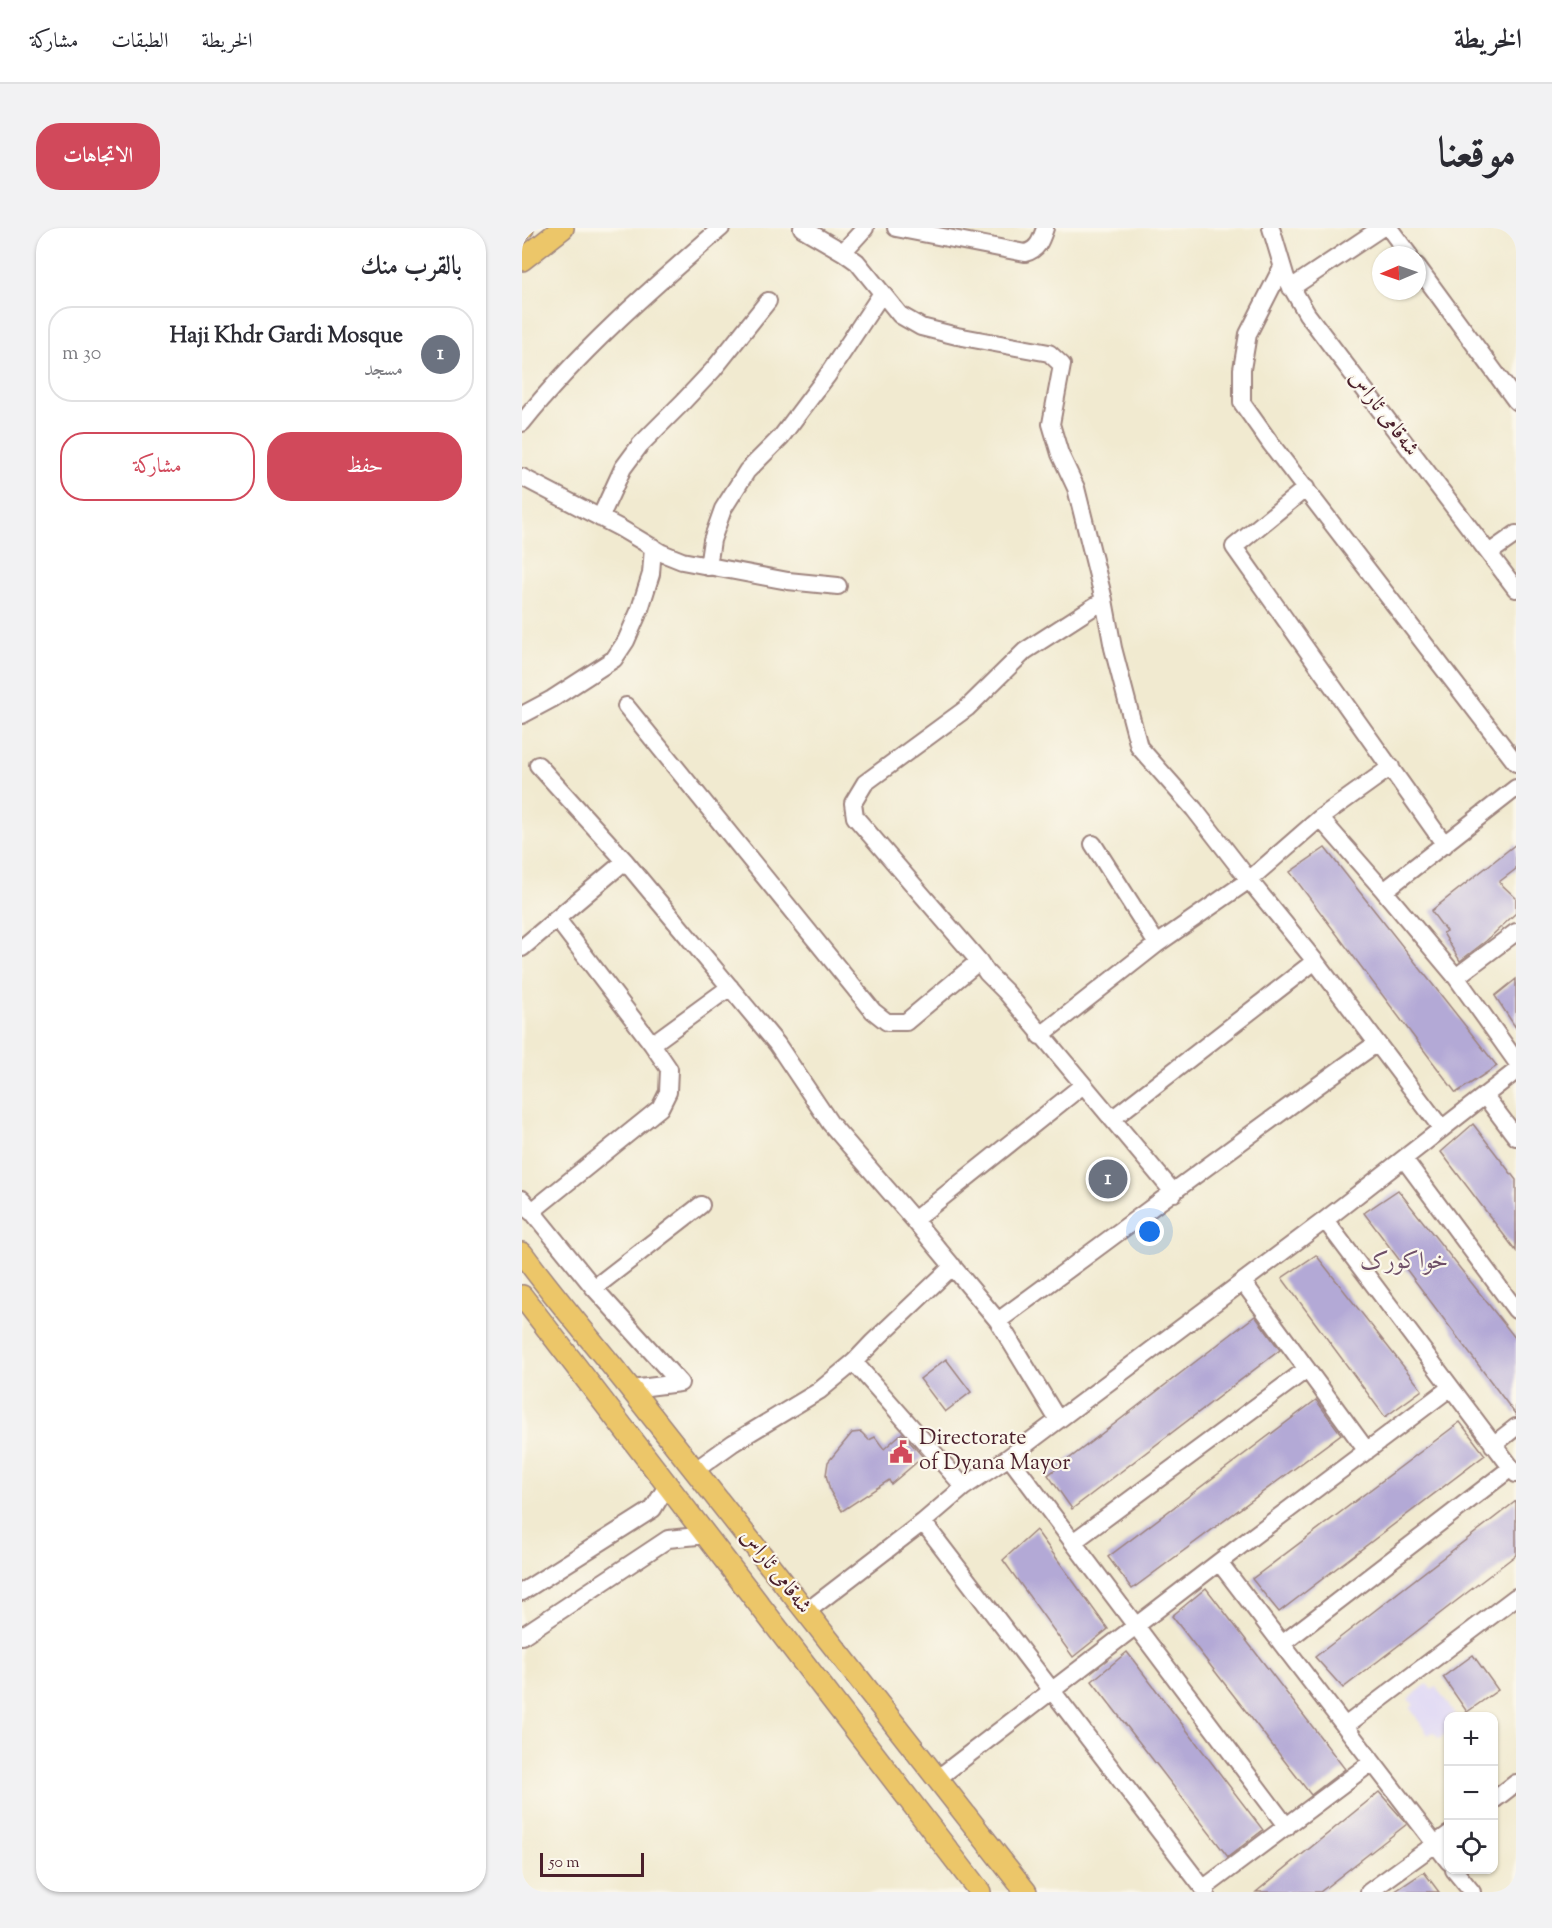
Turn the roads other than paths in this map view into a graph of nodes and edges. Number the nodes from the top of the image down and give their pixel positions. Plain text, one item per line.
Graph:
1 (562, 228) edge
2 (721, 228) edge
3 (802, 228) edge
4 (865, 228) edge
5 (896, 228) edge
6 (1045, 228) edge
7 (1271, 228) edge
8 (1381, 228) edge
9 (1389, 228) edge
10 (1402, 246) edge
11 (843, 252) junction
12 (522, 260) edge
13 (1282, 267) junction
14 (1426, 278) edge
15 (1291, 288) junction
16 (882, 293) junction
17 (768, 300) dead end
18 (1516, 400) edge
19 (522, 423) edge
20 (522, 477) edge
21 (1305, 488) junction
22 (600, 518) junction
23 (1516, 534) edge
24 (653, 547) junction
25 (1489, 553) junction
26 (708, 567) junction
27 (838, 586) dead end
28 (1516, 589) edge
29 (1104, 600) junction
30 (626, 706) dead end
31 (522, 715) edge
32 (1516, 764) edge
33 (538, 765) dead end
34 (1391, 767) junction
35 (1516, 788) edge
36 (1320, 818) junction
37 (1093, 844) dead end
38 (1445, 845) junction
39 (625, 861) junction
40 (1249, 880) junction
41 (1384, 891) junction
42 (557, 919) junction
43 (1516, 932) edge
44 (1157, 944) junction
45 (522, 948) edge
46 (979, 961) junction
47 (1315, 961) junction
48 (1456, 977) junction
49 (730, 987) junction
50 (1040, 1035) junction
51 (1377, 1043) junction
52 (652, 1044) junction
53 (1516, 1061) edge
54 (1516, 1071) edge
55 (1083, 1085) junction
56 (1485, 1096) junction
57 (1112, 1119) junction
58 (1442, 1129) junction
59 (1516, 1137) edge
60 (1404, 1159) junction
61 (1174, 1193) junction
62 (527, 1205) edge
63 (701, 1205) dead end
64 (914, 1220) junction
65 (1325, 1220) junction
66 (522, 1253) edge
67 (953, 1266) junction
68 (1243, 1282) junction
69 (522, 1285) edge
70 (594, 1288) junction
71 (553, 1295) junction
72 (522, 1296) edge
73 (1516, 1310) edge
74 (998, 1322) junction
75 (854, 1362) junction
76 (1308, 1369) junction
77 (631, 1389) junction
78 (1450, 1389) junction
79 (1058, 1420) junction
80 (1516, 1427) edge
81 (1493, 1445) junction
82 (1367, 1451) junction
83 (1009, 1457) junction
84 (694, 1471) junction
85 (1514, 1471) edge
86 (668, 1484) junction
87 (964, 1487) junction
88 (923, 1522) junction
89 (707, 1535) junction
90 (1073, 1542) junction
91 (1220, 1562) junction
92 (522, 1592) edge
93 (1516, 1597) edge
94 (806, 1612) junction
95 (1136, 1626) junction
96 (522, 1636) edge
97 (1282, 1644) junction
98 (1052, 1690) junction
99 (1345, 1726) junction
100 (1372, 1762) junction
101 (938, 1778) junction
102 (1516, 1783) edge
103 (1498, 1797) edge
104 (970, 1821) junction
105 (1287, 1827) junction
106 (1442, 1839) edge
107 (944, 1844) junction
108 (1459, 1874) edge
109 (1205, 1890) edge
110 (980, 1892) edge
111 (1026, 1892) edge
112 (1369, 1892) edge
113 (1472, 1892) edge

1 - 12 main road
2 - 19 street
3 - 11 street
4 - 11 street
5 - 6 street
7 - 13 street, شەقامی ئاراس
8 - 15 street
9 - 10 street
11 - 16 street
13 - 15 street, شەقامی ئاراس
13 - 21 street
14 - 18 street
15 - 25 street, شەقامی ئاراس
16 - 26 street
16 - 29 street
17 - 22 street
20 - 22 street
21 - 32 street
21 - 34 street
22 - 24 street
23 - 25 street
24 - 26 street
24 - 31 street
25 - 28 street, شەقامی ئاراس
26 - 27 street
29 - 40 street
29 - 46 street
30 - 46 street
33 - 39 street
34 - 36 street
34 - 38 street
35 - 38 street
36 - 40 street
36 - 41 street
37 - 44 street
38 - 41 street
39 - 42 street
39 - 49 street
40 - 44 street
40 - 47 street
41 - 48 street
42 - 45 street
42 - 52 street
43 - 48 street
44 - 50 street
46 - 50 street
47 - 51 street
47 - 57 street
48 - 53 street
49 - 52 street
49 - 64 street
50 - 55 street
51 - 58 street
51 - 61 street
52 - 62 street
54 - 56 street
55 - 57 street
55 - 64 street
56 - 58 street
56 - 59 street
57 - 61 street
58 - 60 street
60 - 65 street
60 - 73 street
61 - 74 street
62 - 70 street
63 - 70 street
64 - 67 street
65 - 68 street
65 - 78 street
66 - 71 main road, شەقامی ئاراس
67 - 74 street
67 - 75 street
68 - 76 street
68 - 79 street
69 - 71 main road
70 - 77 street
71 - 77 main road, شەقامی ئاراس
72 - 86 main road, شەقامی ئاراس
74 - 79 street
75 - 84 street
75 - 87 street
76 - 82 street
76 - 90 street
77 - 84 main road, شەقامی ئاراس
78 - 81 street
78 - 82 street
79 - 83 street
80 - 81 street
81 - 85 street
82 - 91 street
83 - 87 street
83 - 90 street
84 - 94 main road, شەقامی ئاراس
85 - 97 street
86 - 89 main road, شەقامی ئاراس
86 - 92 street
87 - 88 street
88 - 94 street
88 - 98 street
89 - 96 street
89 - 107 main road, شەقامی ئاراس
90 - 95 street
91 - 95 street
91 - 97 street
93 - 99 street
94 - 101 main road, شەقامی ئاراس
95 - 98 street
95 - 105 street
97 - 99 street
98 - 101 street
98 - 109 street
99 - 100 street
100 - 105 street
100 - 106 street
101 - 104 main road, شەقامی ئاراس
102 - 103 street
104 - 107 main road
104 - 111 main road, شەقامی ئاراس
105 - 109 street
106 - 112 street
107 - 110 main road, شەقامی ئاراس
108 - 113 street

